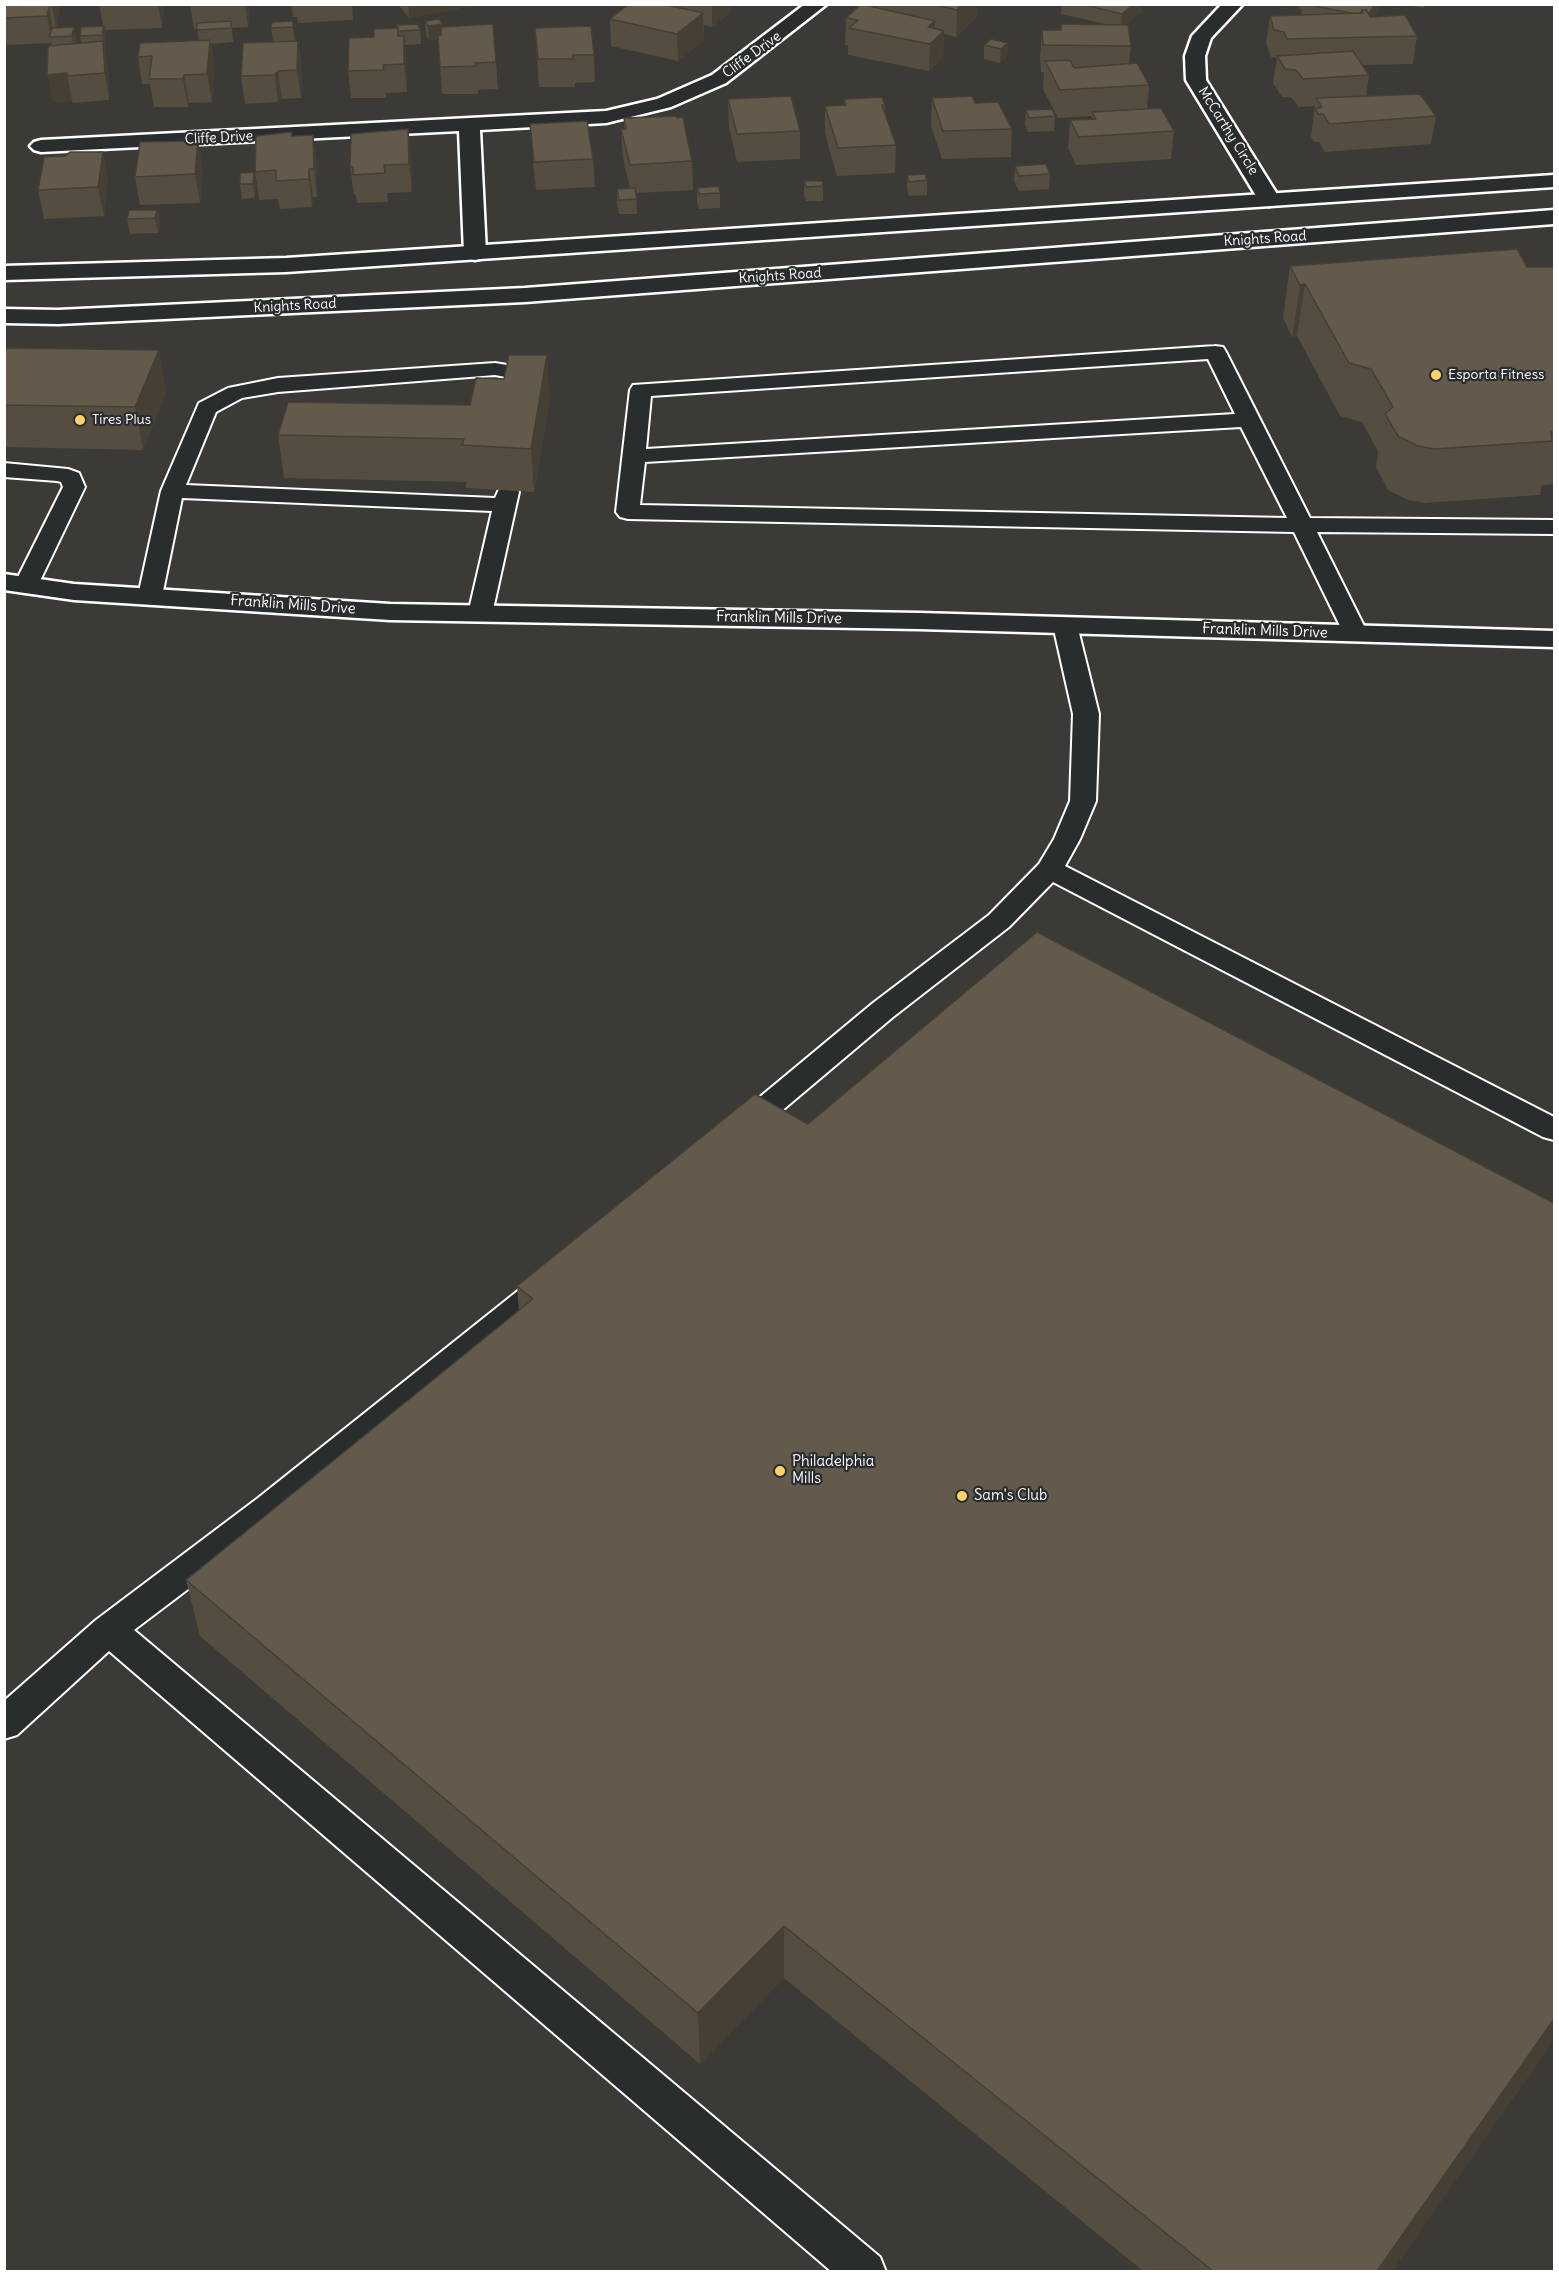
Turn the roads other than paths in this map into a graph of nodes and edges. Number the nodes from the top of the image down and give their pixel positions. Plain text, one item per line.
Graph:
1 (818, 4) edge
2 (1234, 4) edge
3 (469, 126) junction
4 (41, 146) dead end
5 (1554, 181) edge
6 (1269, 199) junction
7 (1554, 217) edge
8 (525, 250) junction
9 (475, 254) junction
10 (4, 273) edge
11 (534, 294) junction
12 (4, 316) edge
13 (530, 397) edge
14 (1249, 420) junction
15 (634, 456) junction
16 (4, 470) edge
17 (172, 491) junction
18 (1302, 525) junction
19 (1554, 527) edge
20 (15, 583) edge
21 (150, 596) junction
22 (480, 614) junction
23 (1065, 625) junction
24 (1356, 634) junction
25 (1554, 639) edge
26 (1050, 869) junction
27 (1554, 1130) edge
28 (719, 1146) edge
29 (569, 1267) edge
30 (108, 1630) junction
31 (4, 1724) edge
32 (865, 2271) edge

1 - 3 main road, Cliffe Drive
2 - 6 main road, McCarthy Circle
3 - 4 main road, Cliffe Drive
3 - 9 main road
5 - 6 main road
6 - 8 main road
7 - 11 main road, Knights Road
8 - 9 main road
8 - 11 main road
9 - 10 main road
11 - 12 main road, Knights Road
13 - 17 lane
14 - 15 lane
14 - 15 lane
14 - 18 lane
15 - 18 lane
16 - 20 lane
17 - 21 lane
17 - 22 lane
18 - 19 lane
18 - 24 lane
20 - 21 main road, Franklin Mills Drive
21 - 22 main road, Franklin Mills Drive
22 - 23 main road, Franklin Mills Drive
23 - 24 main road, Franklin Mills Drive
23 - 26 lane
24 - 25 main road, Franklin Mills Drive
26 - 27 lane
26 - 28 lane
29 - 30 lane
30 - 31 lane
30 - 32 lane

